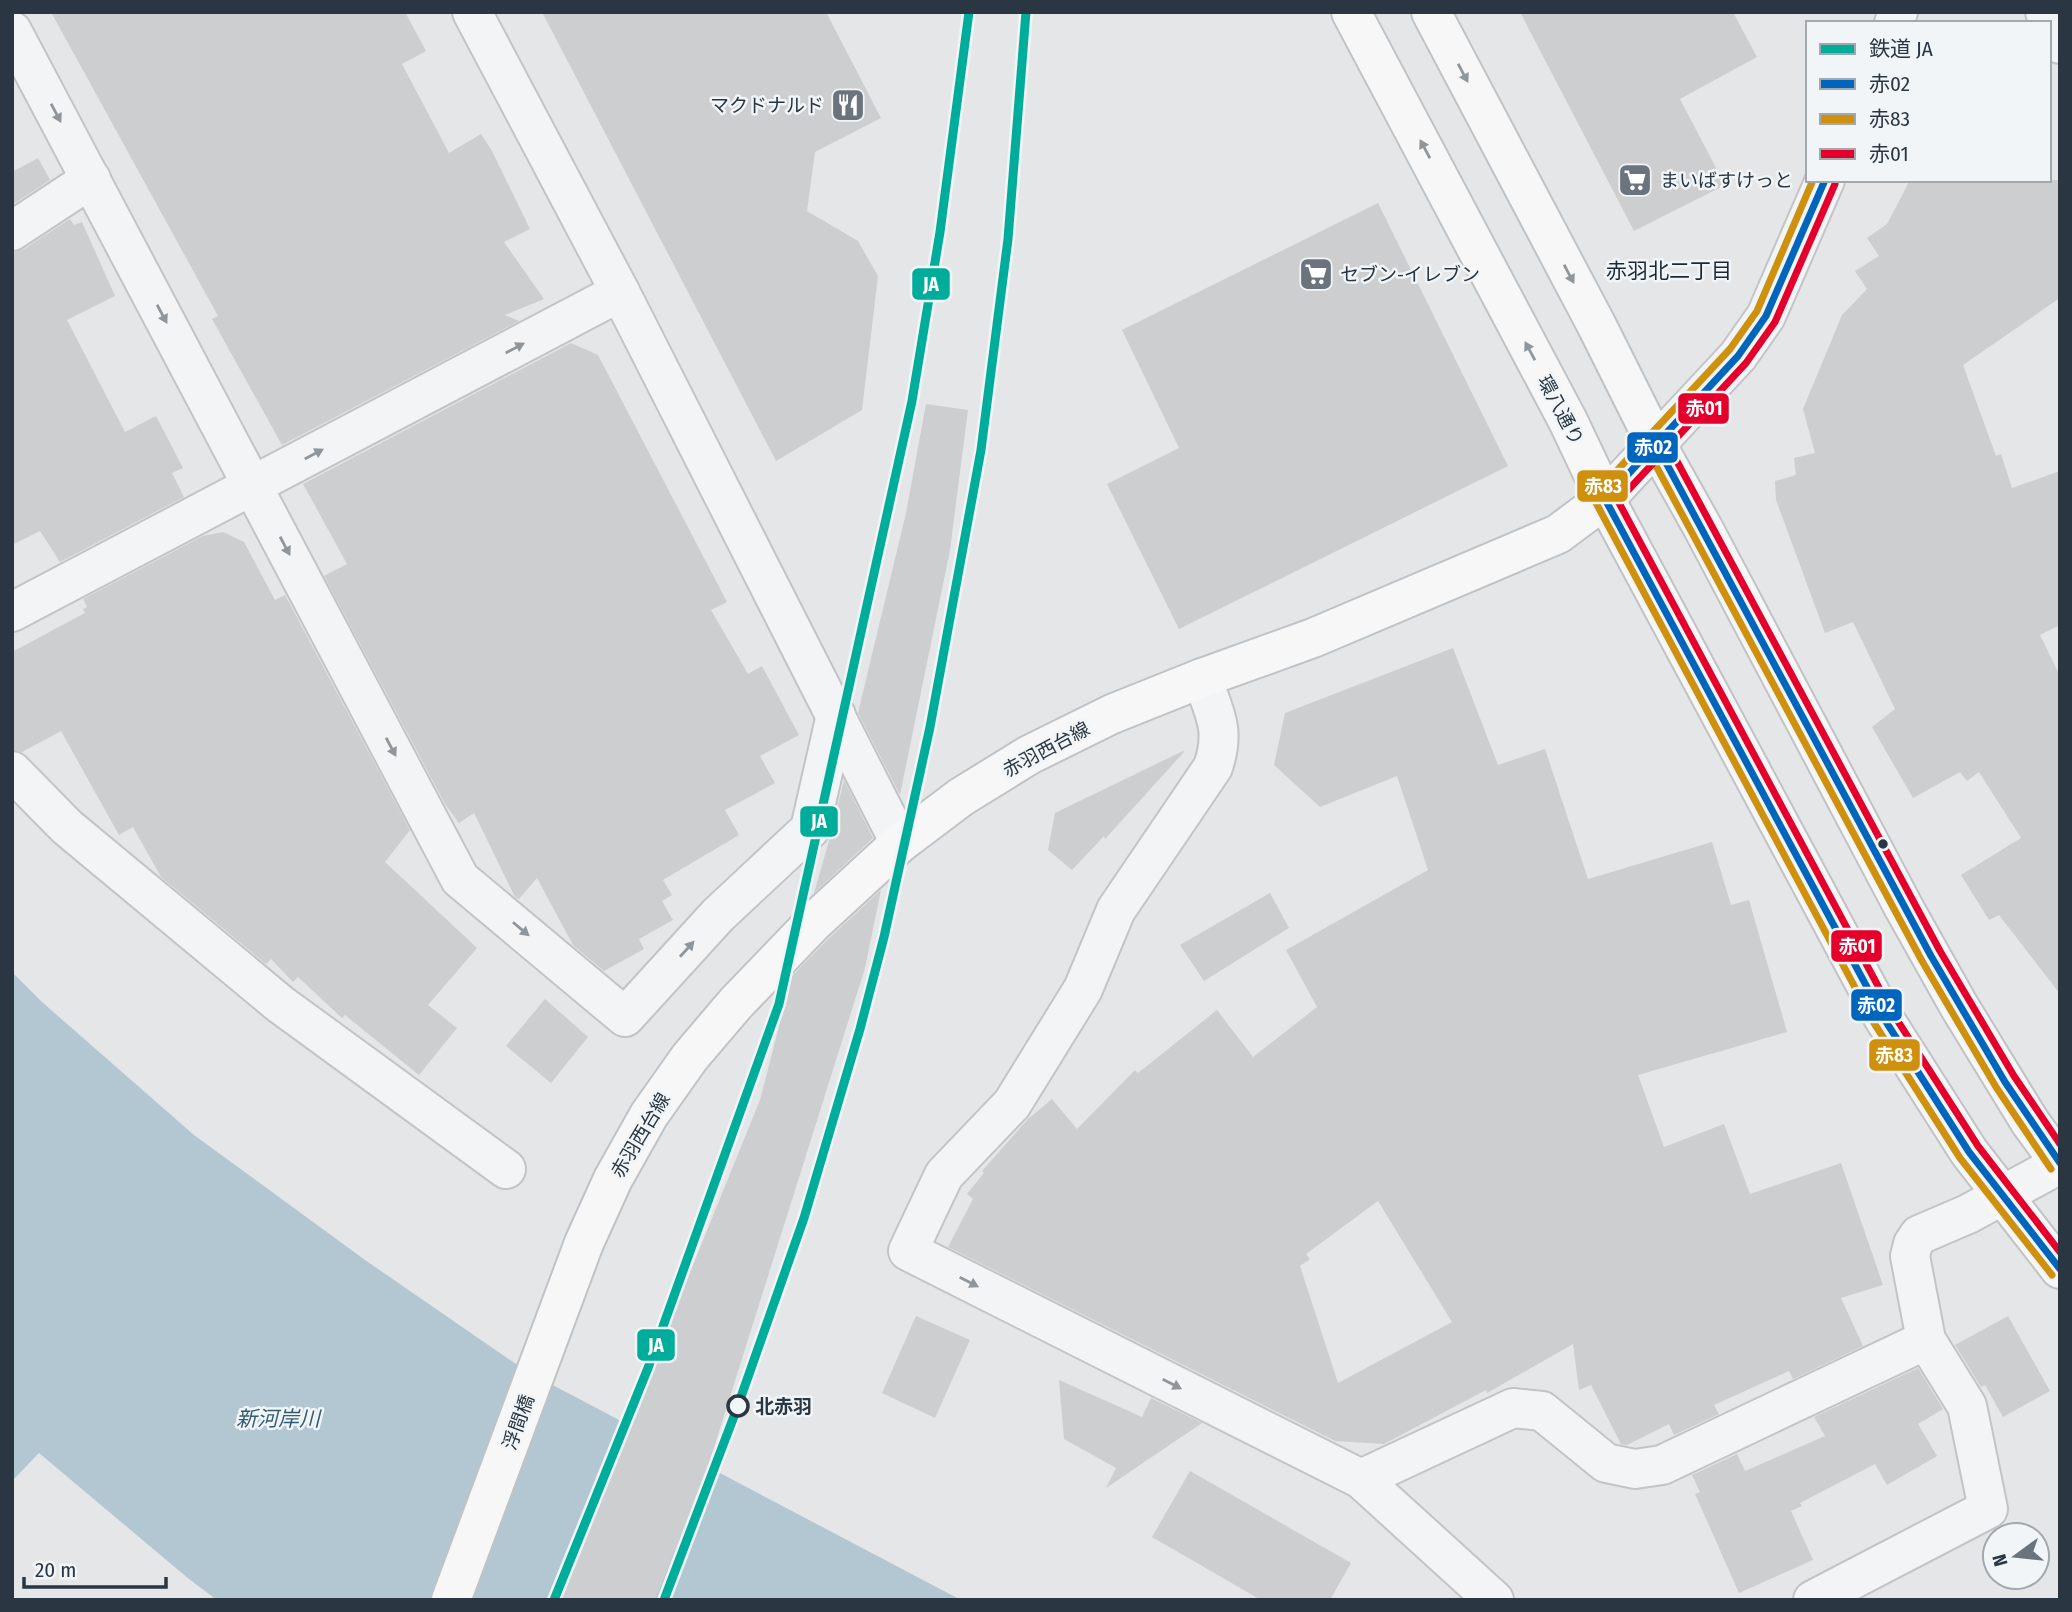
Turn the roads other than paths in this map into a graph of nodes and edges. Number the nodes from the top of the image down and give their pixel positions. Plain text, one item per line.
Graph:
1 (472, 12) edge
2 (1351, 12) edge
3 (1431, 12) edge
4 (2051, 25) edge
5 (12, 31) edge
6 (2060, 44) edge
7 (22, 72) edge
8 (91, 179) junction
9 (1824, 182) edge
10 (12, 231) edge
11 (620, 292) junction
12 (1656, 444) junction
13 (253, 485) junction
14 (1605, 499) junction
15 (12, 612) edge
16 (1202, 678) junction
17 (836, 715) junction
18 (12, 771) edge
19 (900, 843) junction
20 (2060, 1163) edge
21 (506, 1169) dead end
22 (2002, 1196) junction
23 (584, 1243) joint
24 (2060, 1269) edge
25 (1926, 1340) junction
26 (1361, 1479) junction
27 (451, 1600) edge
28 (1494, 1600) edge
29 (1812, 1600) edge

1 - 11 street
14 -> 2 main road, 環八通り
3 -> 12 main road
4 - 6 street
5 - 7 street
7 -> 8 street
8 - 10 street
8 -> 13 street
9 - 12 street
13 -> 11 street
11 - 17 street
12 - 14 main road, 赤羽西台線
12 - 20 main road
13 - 15 street
13 -> 17 street
14 - 16 main road, 赤羽西台線
14 - 22 main road, 環八通り
16 - 19 main road, 赤羽西台線
16 -> 26 street
17 - 19 street
18 - 21 street
19 - 23 main road, 赤羽西台線
20 - 22 street
22 - 24 main road, 環八通り
22 - 25 street
23 - 27 main road, 浮間橋
25 - 26 street
25 - 29 street
26 - 28 street

